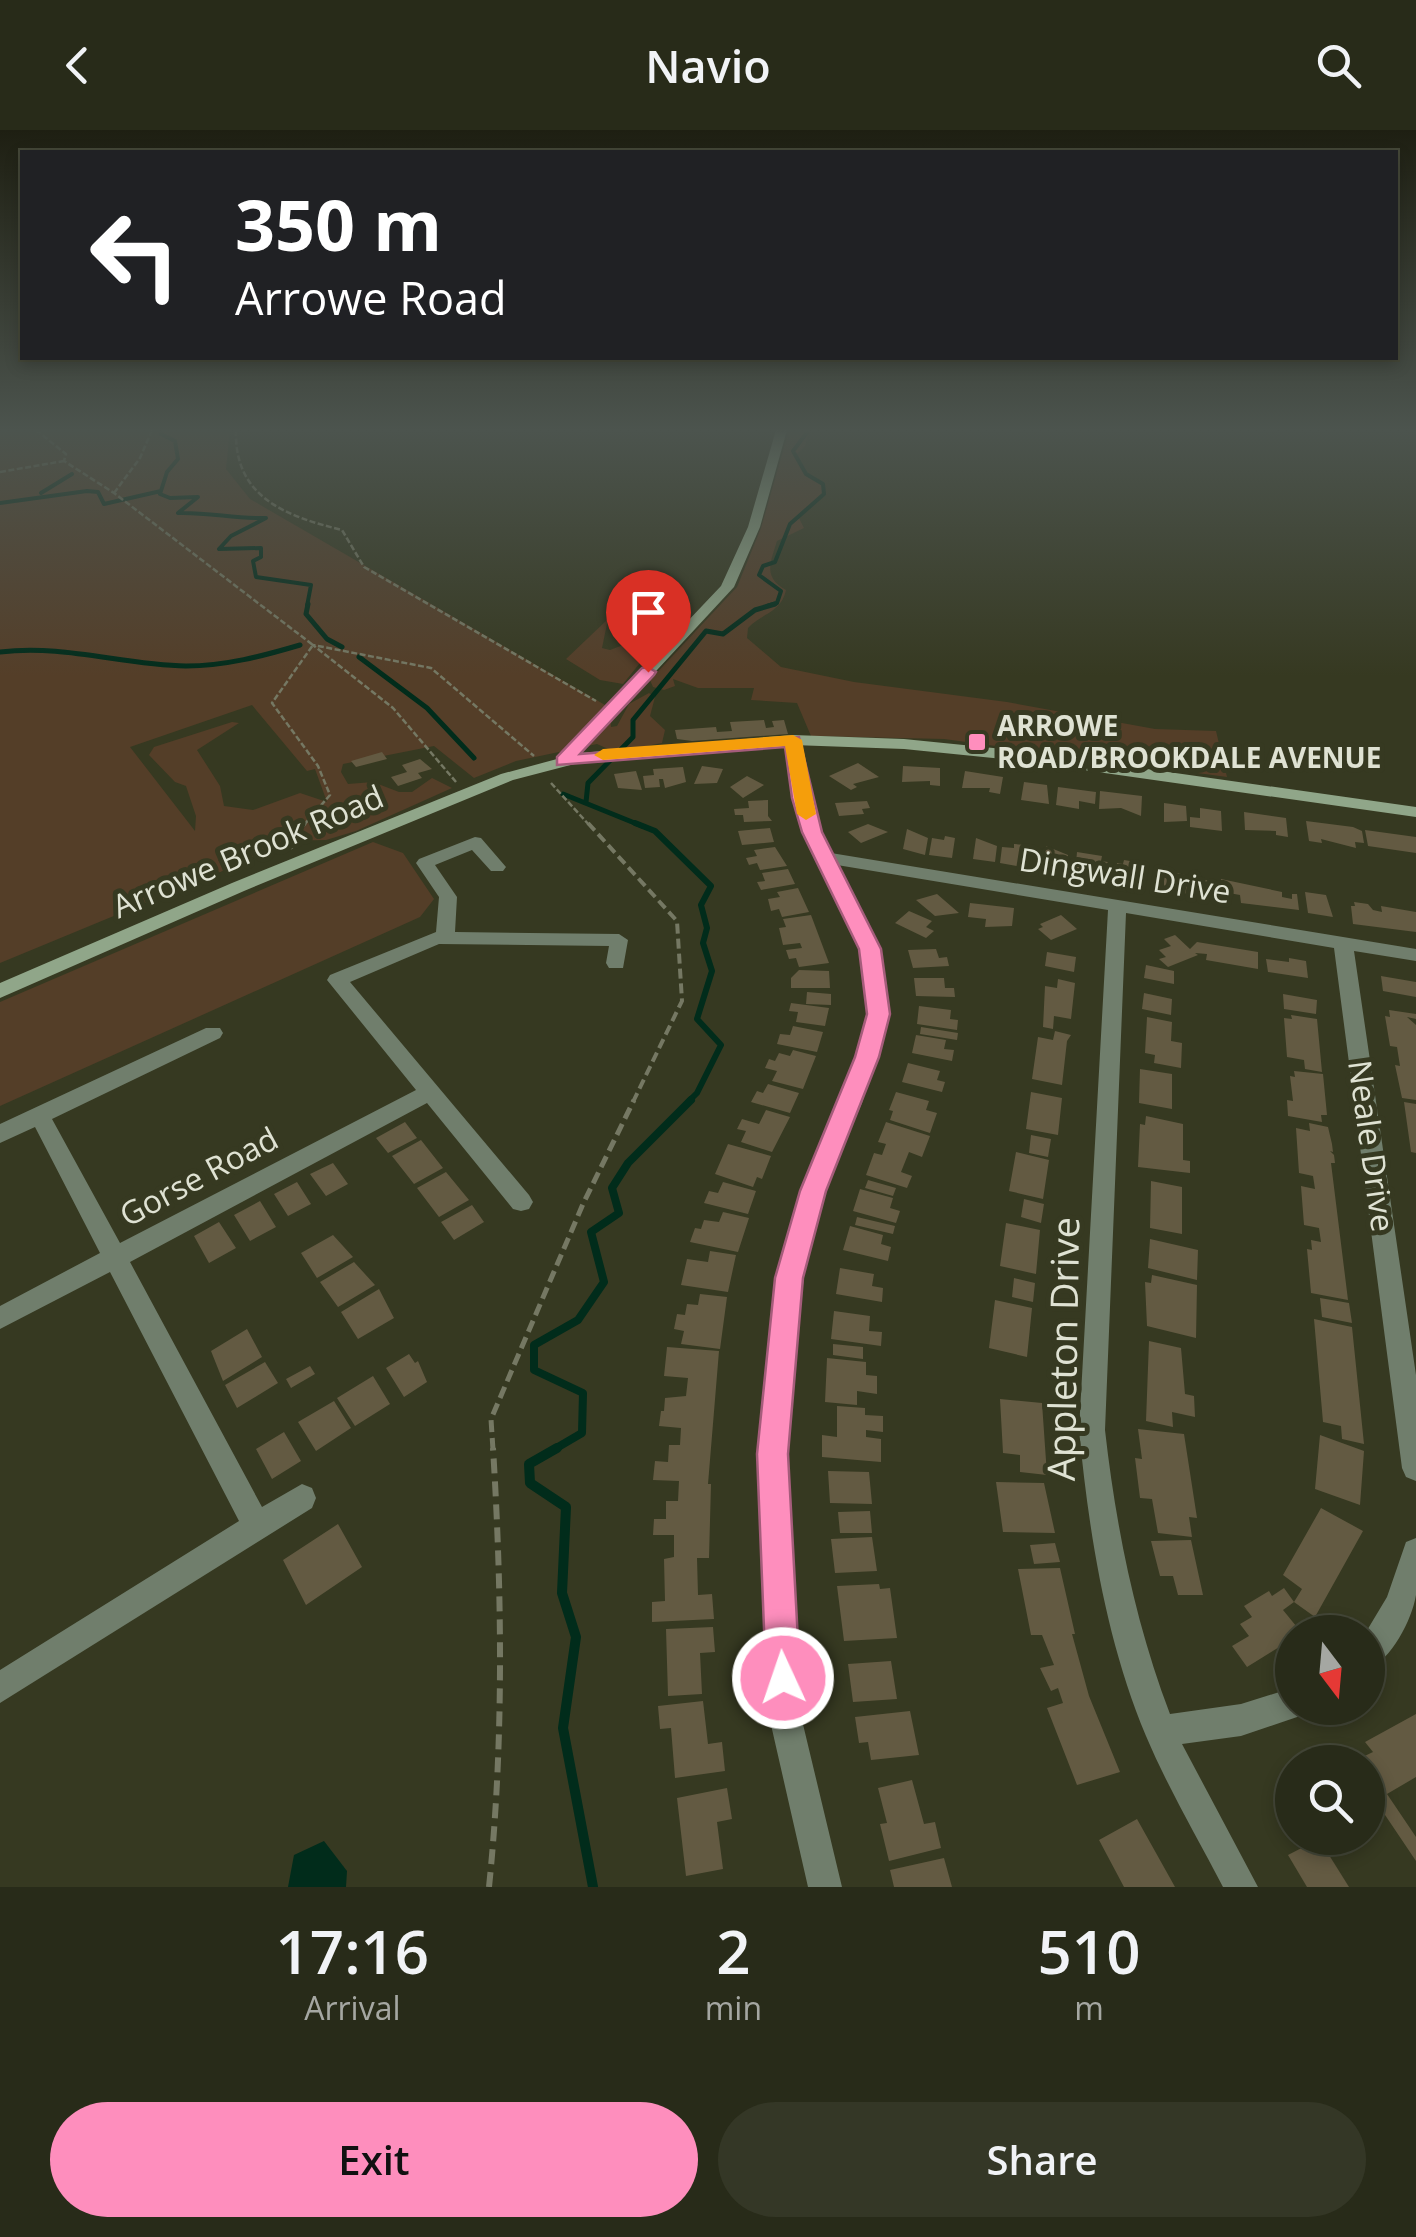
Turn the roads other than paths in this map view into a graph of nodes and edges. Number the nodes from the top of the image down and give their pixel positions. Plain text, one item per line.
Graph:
1 (758, 512) edge
2 (793, 740) junction
3 (554, 763) junction
4 (1416, 812) edge
5 (824, 857) junction
6 (497, 867) dead end
7 (1118, 905) junction
8 (444, 938) junction
9 (1343, 943) junction
10 (1416, 955) edge
11 (616, 963) dead end
12 (0, 991) edge
13 (214, 1034) dead end
14 (428, 1093) junction
15 (40, 1116) junction
16 (0, 1134) edge
17 (520, 1202) dead end
18 (116, 1258) junction
19 (0, 1318) edge
20 (1416, 1468) edge
21 (302, 1498) dead end
22 (258, 1526) junction
23 (1416, 1552) edge
24 (1385, 1634) edge
25 (0, 1688) edge
26 (1275, 1709) edge
27 (1160, 1730) junction
28 (824, 1887) edge
29 (1241, 1887) edge

1 - 3 street
2 - 3 street, Arrowe Brook Road
2 - 4 street, Arrowe Brook Road
2 - 5 street
3 - 12 street, Arrowe Brook Road
5 - 7 street, Dingwall Drive
5 - 28 street
6 - 8 street
7 - 9 street, Dingwall Drive
7 - 27 street, Appleton Drive
8 - 11 street
8 - 14 street
9 - 10 street, Dingwall Drive
9 - 20 street, Neale Drive
13 - 15 street
14 - 17 street
14 - 18 street, Gorse Road
15 - 16 street
15 - 18 street
18 - 19 street, Gorse Road
18 - 22 street
21 - 22 street
22 - 25 street
23 - 24 street
26 - 27 street
27 - 29 street, Appleton Drive

